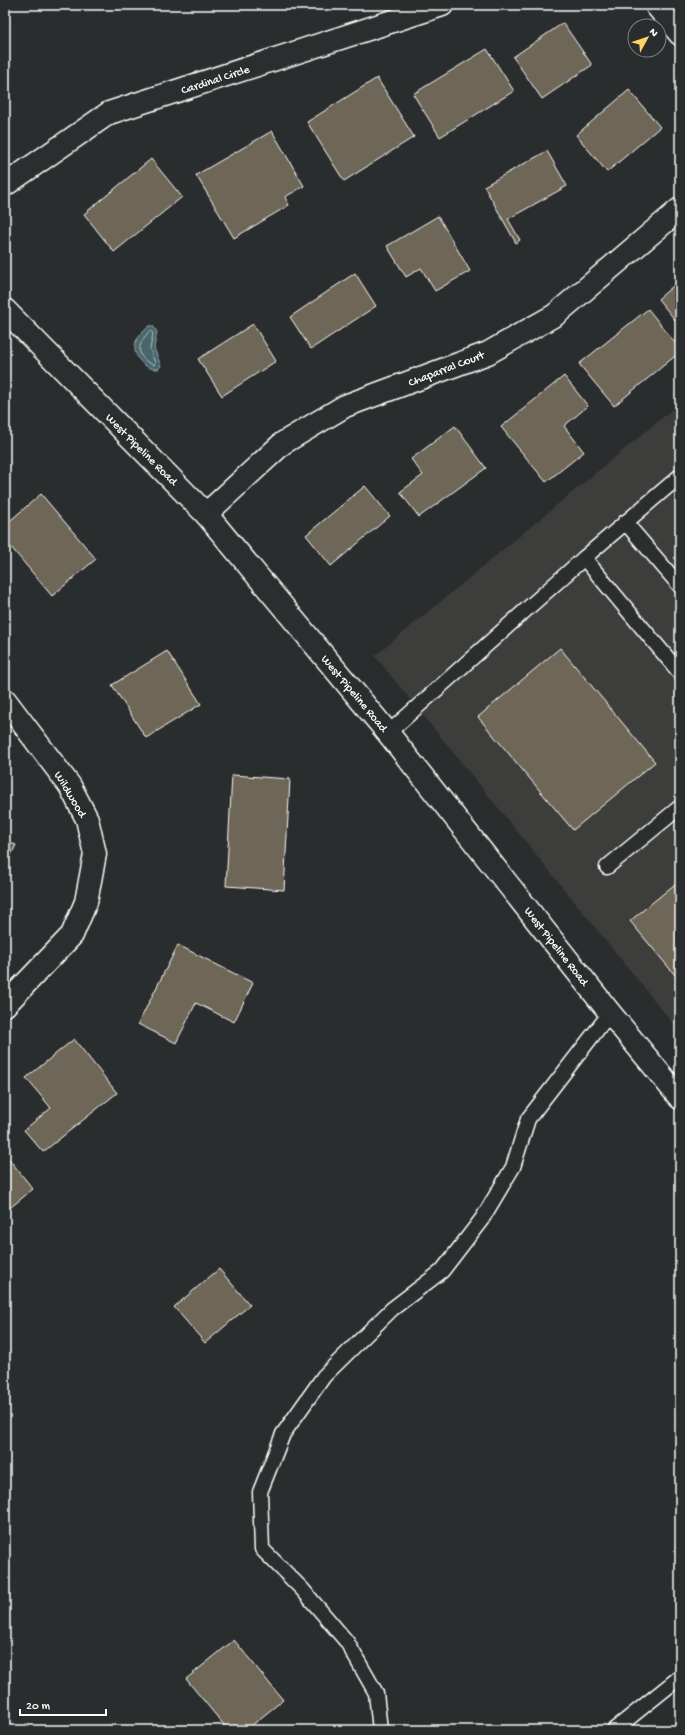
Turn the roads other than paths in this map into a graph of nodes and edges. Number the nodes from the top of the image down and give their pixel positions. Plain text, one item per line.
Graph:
1 (442, 5) edge
2 (656, 5) edge
3 (680, 34) edge
4 (5, 185) edge
5 (680, 209) edge
6 (5, 310) edge
7 (680, 476) edge
8 (206, 514) junction
9 (625, 522) junction
10 (584, 558) junction
11 (680, 586) edge
12 (680, 673) edge
13 (5, 700) edge
14 (388, 733) junction
15 (680, 807) edge
16 (607, 867) dead end
17 (5, 1005) edge
18 (610, 1013) junction
19 (680, 1098) edge
20 (680, 1677) edge
21 (380, 1730) edge
22 (614, 1730) edge

1 - 4 street, Cardinal Circle
2 - 3 street
5 - 8 street, Chaparral Court
6 - 8 street, West Pipeline Road
7 - 9 lane
8 - 14 street, West Pipeline Road
9 - 10 lane
9 - 11 lane
10 - 12 lane
10 - 14 lane
13 - 17 street, Wildwood
14 - 18 street, West Pipeline Road
15 - 16 lane
18 - 19 street, West Pipeline Road
18 - 21 lane
20 - 22 lane

